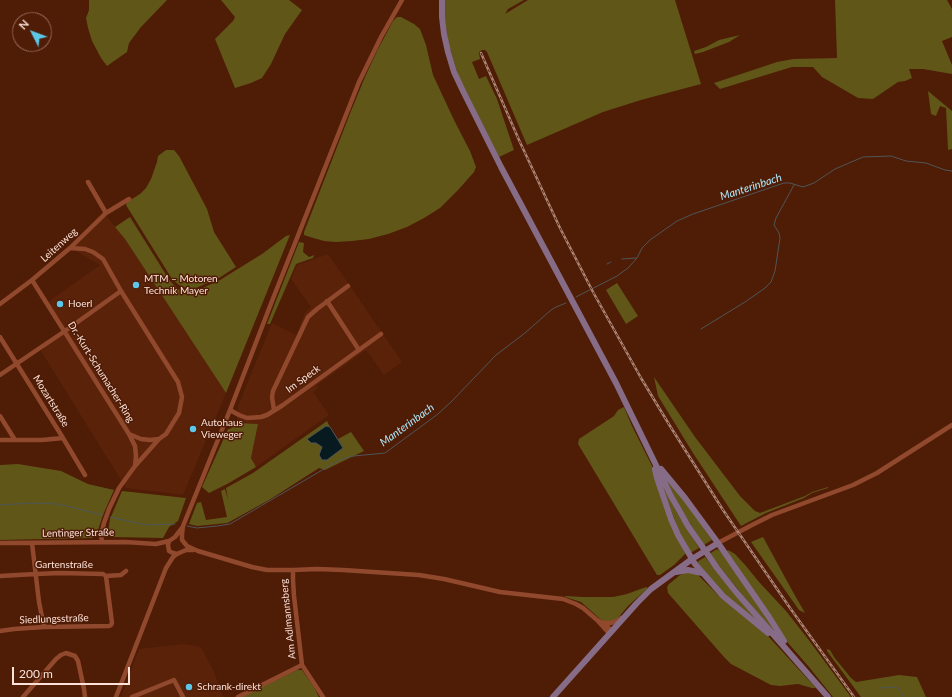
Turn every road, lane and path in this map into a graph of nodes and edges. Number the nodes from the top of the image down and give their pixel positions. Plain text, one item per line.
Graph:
1 (402, 0) edge
2 (442, 0) edge
3 (88, 182) dead end
4 (129, 199) dead end
5 (106, 213) junction
6 (70, 248) junction
7 (32, 280) junction
8 (348, 286) dead end
9 (121, 291) junction
10 (327, 302) junction
11 (0, 304) edge
12 (64, 331) junction
13 (381, 334) dead end
14 (0, 337) edge
15 (359, 350) junction
16 (16, 364) junction
17 (0, 375) edge
18 (230, 410) junction
19 (274, 410) junction
20 (0, 416) edge
21 (952, 425) edge
22 (129, 434) junction
23 (64, 438) junction
24 (159, 439) junction
25 (0, 440) edge
26 (15, 440) junction
27 (652, 458) junction
28 (135, 466) junction
29 (85, 475) dead end
30 (183, 526) junction
31 (175, 537) junction
32 (169, 541) junction
33 (32, 542) junction
34 (102, 542) junction
35 (183, 542) junction
36 (0, 543) edge
37 (156, 544) junction
38 (716, 544) junction
39 (169, 550) junction
40 (198, 551) junction
41 (179, 553) junction
42 (694, 558) junction
43 (166, 568) junction
44 (293, 570) junction
45 (126, 571) dead end
46 (702, 573) junction
47 (36, 574) junction
48 (671, 574) junction
49 (0, 576) edge
50 (106, 576) junction
51 (630, 611) junction
52 (604, 626) junction
53 (44, 627) junction
54 (0, 631) edge
55 (611, 632) junction
56 (604, 640) junction
57 (792, 655) junction
58 (302, 665) junction
59 (806, 671) junction
60 (23, 697) edge
61 (85, 697) edge
62 (116, 697) edge
63 (132, 697) edge
64 (183, 697) edge
65 (238, 697) edge
66 (323, 697) edge
67 (553, 697) edge
68 (828, 697) edge

1 - 18 street
2 - 27 main road
3 - 5 street
4 - 5 street, Leitenweg
5 - 6 street, Leitenweg
6 - 7 street, Leitenweg
6 - 9 street
7 - 11 street, Leitenweg
7 - 12 street, Dr.-Kurt-Schumacher-Ring
8 - 10 street
9 - 12 street
9 - 24 street
10 - 15 street
10 - 19 street
12 - 16 street
12 - 22 street, Dr.-Kurt-Schumacher-Ring
13 - 15 street, Im Speck
14 - 16 street, Mozartstraße
15 - 19 street, Im Speck
16 - 17 street
16 - 23 street, Mozartstraße
18 - 19 street, Im Speck
18 - 30 street
20 - 26 street
21 - 38 street
22 - 24 street, Dr.-Kurt-Schumacher-Ring
22 - 28 street, Dr.-Kurt-Schumacher-Ring
23 - 26 street
23 - 29 street, Mozartstraße
24 - 28 street
25 - 26 street
27 - 38 main road
27 - 42 main road
27 - 57 main road
28 - 34 street
30 - 31 street
30 - 35 street
31 - 32 street
31 - 35 street
32 - 37 street, Lentinger Straße
32 - 39 street
33 - 34 street, Lentinger Straße
33 - 36 street, Lentinger Straße
33 - 47 street
34 - 37 street, Lentinger Straße
35 - 40 street
35 - 41 street
37 - 39 street, Lentinger Straße
38 - 42 main road
38 - 59 main road
39 - 41 street
39 - 43 street
40 - 41 street
40 - 44 street
41 - 43 street
42 - 46 main road
42 - 48 main road
43 - 62 street
44 - 52 street
44 - 58 street, Am Adlmannsberg
45 - 50 street, Gartenstraße
46 - 48 main road
46 - 57 main road
47 - 49 street, Gartenstraße
47 - 50 street, Gartenstraße
47 - 53 street
48 - 51 main road
50 - 53 street, Siedlungsstraße
51 - 52 street
51 - 55 main road
52 - 55 street
52 - 56 street
53 - 54 street, Siedlungsstraße
55 - 56 main road
56 - 67 main road
57 - 59 main road
58 - 65 street, Am Adlmannsberg
58 - 66 street, Am Adlmannsberg
59 - 68 main road
60 - 61 street
63 - 64 street

